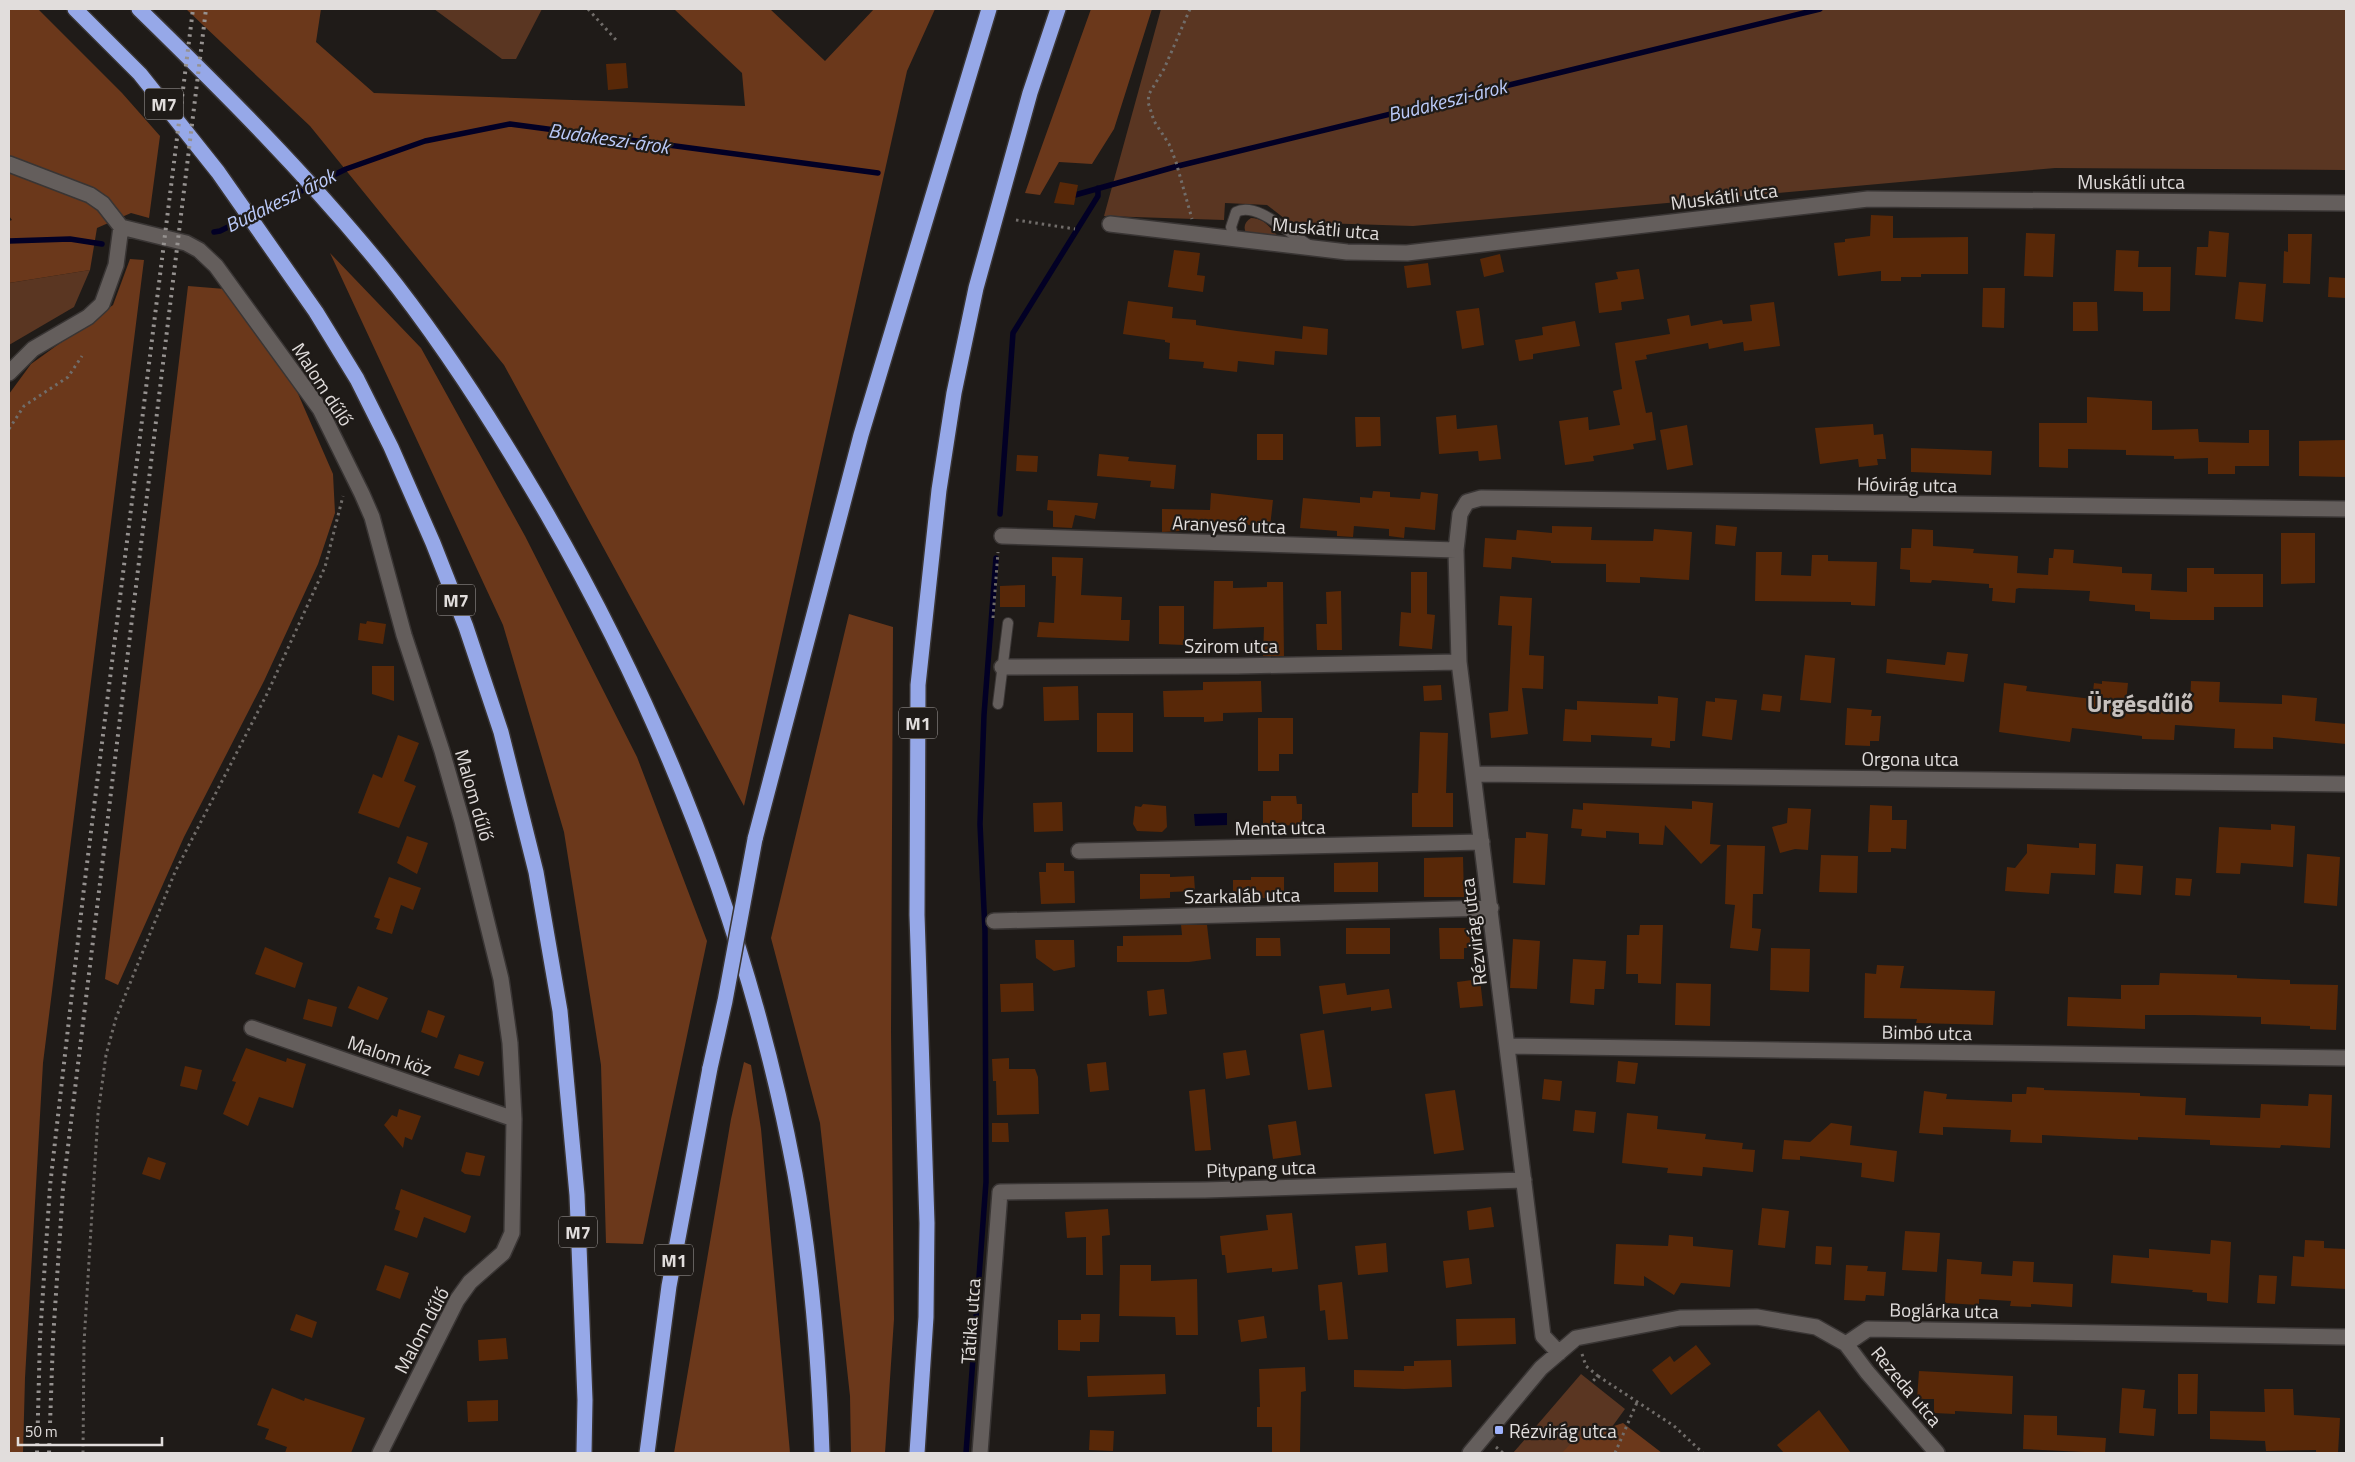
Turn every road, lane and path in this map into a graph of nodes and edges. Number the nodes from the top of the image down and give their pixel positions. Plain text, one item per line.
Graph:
1 (75, 9) edge
2 (139, 9) edge
3 (588, 9) edge
4 (989, 9) edge
5 (1058, 9) edge
6 (1190, 9) edge
7 (617, 41) dead end
8 (9, 164) edge
9 (2346, 203) edge
10 (1016, 220) dead end
11 (1110, 224) dead end
12 (121, 227) junction
13 (1075, 229) dead end
14 (1192, 234) junction
15 (1234, 239) junction
16 (1314, 248) junction
17 (82, 356) dead end
18 (9, 373) edge
19 (9, 430) edge
20 (348, 466) junction
21 (1467, 502) joint
22 (2346, 509) edge
23 (1002, 536) joint
24 (1456, 550) junction
25 (1008, 623) dead end
26 (993, 626) dead end
27 (1459, 662) junction
28 (1002, 667) junction
29 (998, 704) dead end
30 (1474, 774) junction
31 (2346, 784) edge
32 (1482, 842) junction
33 (1079, 851) dead end
34 (1490, 908) junction
35 (994, 921) dead end
36 (252, 1028) dead end
37 (1508, 1046) junction
38 (2346, 1058) edge
39 (514, 1119) junction
40 (1524, 1180) junction
41 (1000, 1192) joint
42 (2346, 1337) edge
43 (1576, 1338) junction
44 (1846, 1344) junction
45 (1558, 1353) junction
46 (1598, 1376) junction
47 (1592, 1382) dead end
48 (1638, 1400) junction
49 (83, 1453) edge
50 (380, 1453) edge
51 (584, 1453) edge
52 (647, 1453) edge
53 (822, 1453) edge
54 (917, 1453) edge
55 (980, 1453) edge
56 (1470, 1453) edge
57 (1615, 1453) edge
58 (1702, 1453) edge
59 (1937, 1453) edge

1 - 51 highway, M7
2 - 53 highway, M7
3 - 7 path
4 - 52 highway, M1, bridge
5 - 54 highway, M1
6 - 14 path
8 - 12 street
9 - 16 street, Muskátli utca
10 - 13 path
11 - 14 street, Muskátli utca
12 - 18 street
12 - 20 street, Malom dűlő
14 - 15 street, Muskátli utca
15 - 16 street, Muskátli utca
15 - 16 lane
17 - 19 path
20 - 39 street, Malom dűlő
20 - 49 path
21 - 22 street, Hóvirág utca
21 - 24 street, Rézvirág utca
23 - 24 street, Aranyeső utca
23 - 26 path
24 - 27 street, Rézvirág utca
25 - 28 lane
27 - 28 street, Szirom utca
27 - 30 street, Rézvirág utca
28 - 29 lane
30 - 31 street, Orgona utca
30 - 32 street, Rézvirág utca
32 - 33 street, Menta utca
32 - 34 street, Rézvirág utca
34 - 35 street, Szarkaláb utca
34 - 37 street, Rézvirág utca
36 - 39 street, Malom köz
37 - 38 street, Bimbó utca
37 - 40 street, Rézvirág utca
39 - 50 street, Malom dűlő
40 - 41 street, Pitypang utca
40 - 45 street, Rézvirág utca
41 - 55 street, Tátika utca
42 - 44 street, Boglárka utca
43 - 44 street
43 - 45 street
43 - 46 path
44 - 59 street, Rezeda utca
45 - 56 street
46 - 47 path
46 - 48 path
48 - 57 path
48 - 58 path

